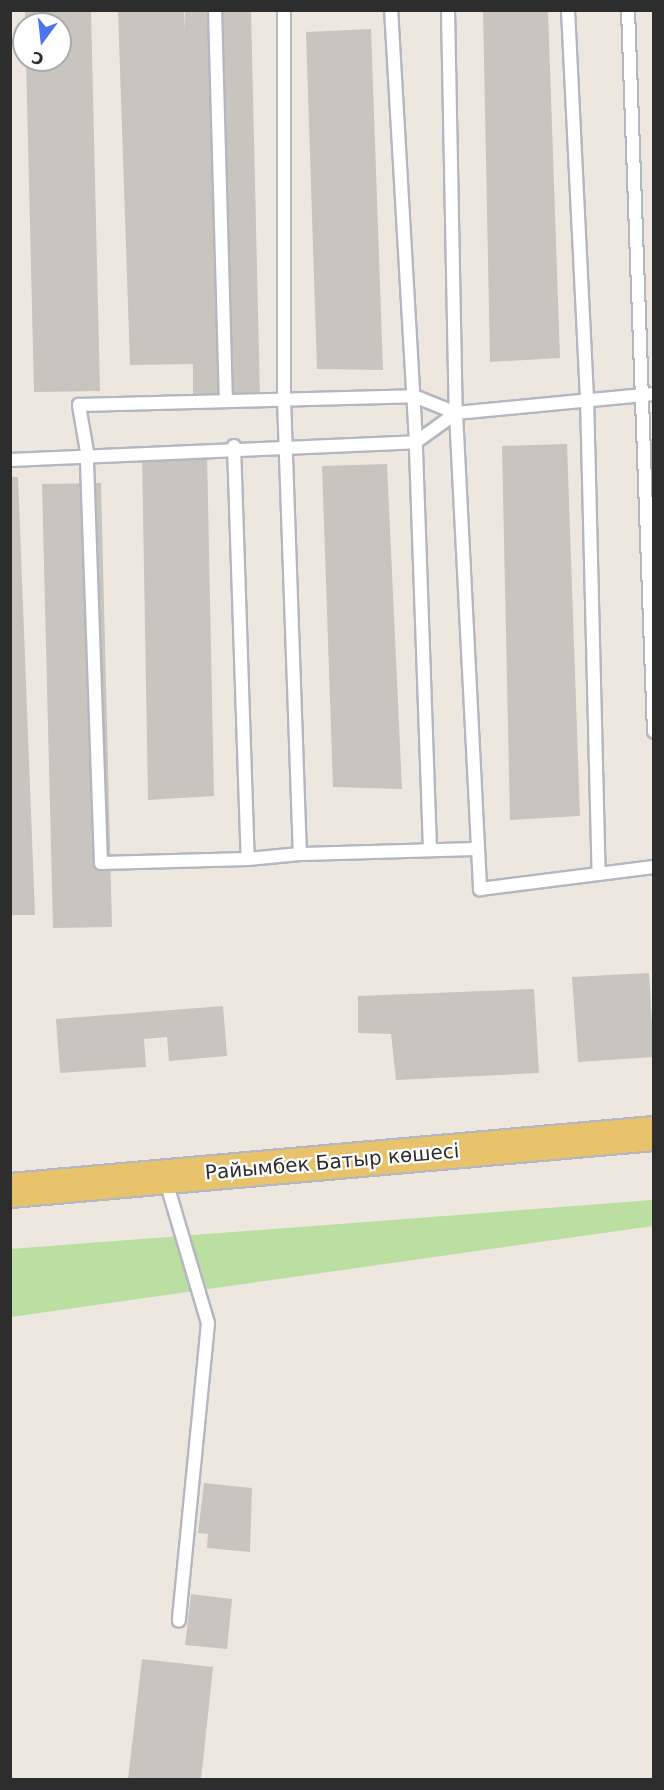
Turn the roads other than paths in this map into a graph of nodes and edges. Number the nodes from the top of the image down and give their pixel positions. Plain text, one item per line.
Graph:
1 (215, 10) edge
2 (284, 10) edge
3 (391, 10) edge
4 (448, 10) edge
5 (567, 10) edge
6 (628, 10) edge
7 (649, 394) edge
8 (414, 396) junction
9 (586, 397) junction
10 (284, 399) junction
11 (226, 401) junction
12 (456, 413) junction
13 (417, 442) junction
14 (234, 446) junction
15 (289, 446) junction
16 (87, 452) junction
17 (10, 460) edge
18 (654, 732) edge
19 (478, 849) junction
20 (430, 850) junction
21 (300, 854) junction
22 (248, 859) junction
23 (654, 867) edge
24 (600, 872) junction
25 (654, 1133) edge
26 (165, 1177) junction
27 (10, 1190) edge
28 (179, 1621) dead end

1 - 11 lane
2 - 10 lane
3 - 8 lane
4 - 12 lane
5 - 9 lane
6 - 7 lane
7 - 9 lane
7 - 18 lane
8 - 10 lane
8 - 12 lane
8 - 13 lane
9 - 12 lane
9 - 24 lane
10 - 11 lane
10 - 15 lane
11 - 16 lane
12 - 13 lane
12 - 19 lane
13 - 15 lane
13 - 20 lane
14 - 15 lane
14 - 16 lane
14 - 22 lane
15 - 21 lane
16 - 17 lane
16 - 22 lane
19 - 20 lane
19 - 24 lane
20 - 21 lane
21 - 22 lane
23 - 24 lane
25 - 26 main road, Райымбек Батыр көшесі
26 - 27 main road, Райымбек Батыр көшесі
26 - 28 lane

